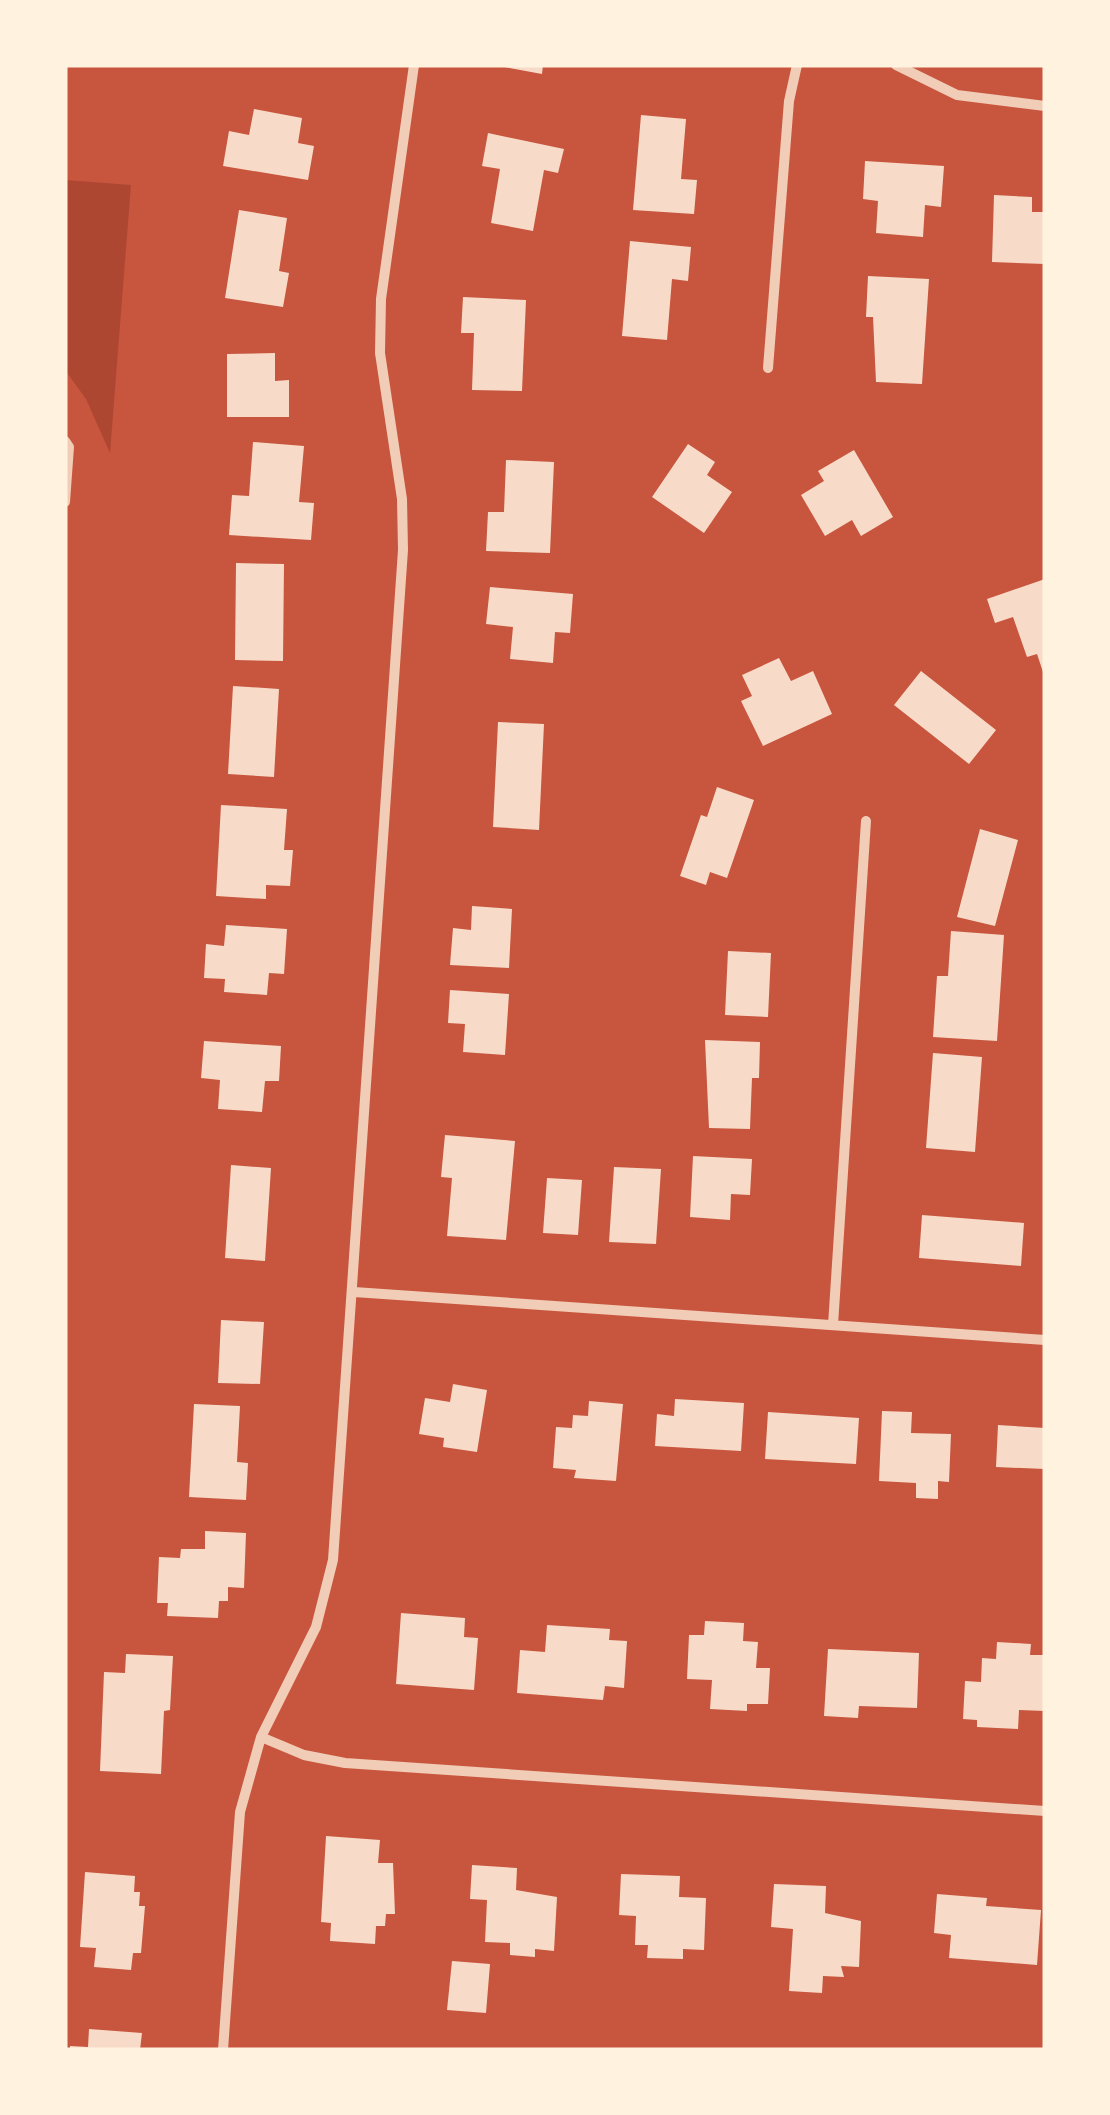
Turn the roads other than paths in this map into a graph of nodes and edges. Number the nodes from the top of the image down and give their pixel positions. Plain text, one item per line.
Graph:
1 (414, 65) edge
2 (797, 65) edge
3 (896, 65) edge
4 (1045, 106) edge
5 (768, 368) dead end
6 (67, 444) edge
7 (65, 502) edge
8 (866, 821) dead end
9 (354, 1292) junction
10 (833, 1326) junction
11 (1045, 1340) edge
12 (261, 1737) junction
13 (1045, 1812) edge
14 (222, 2050) edge

1 - 9 street
2 - 5 street
3 - 4 street
6 - 7 street
8 - 10 street
9 - 10 street
9 - 12 street
10 - 11 street
12 - 13 street
12 - 14 street

